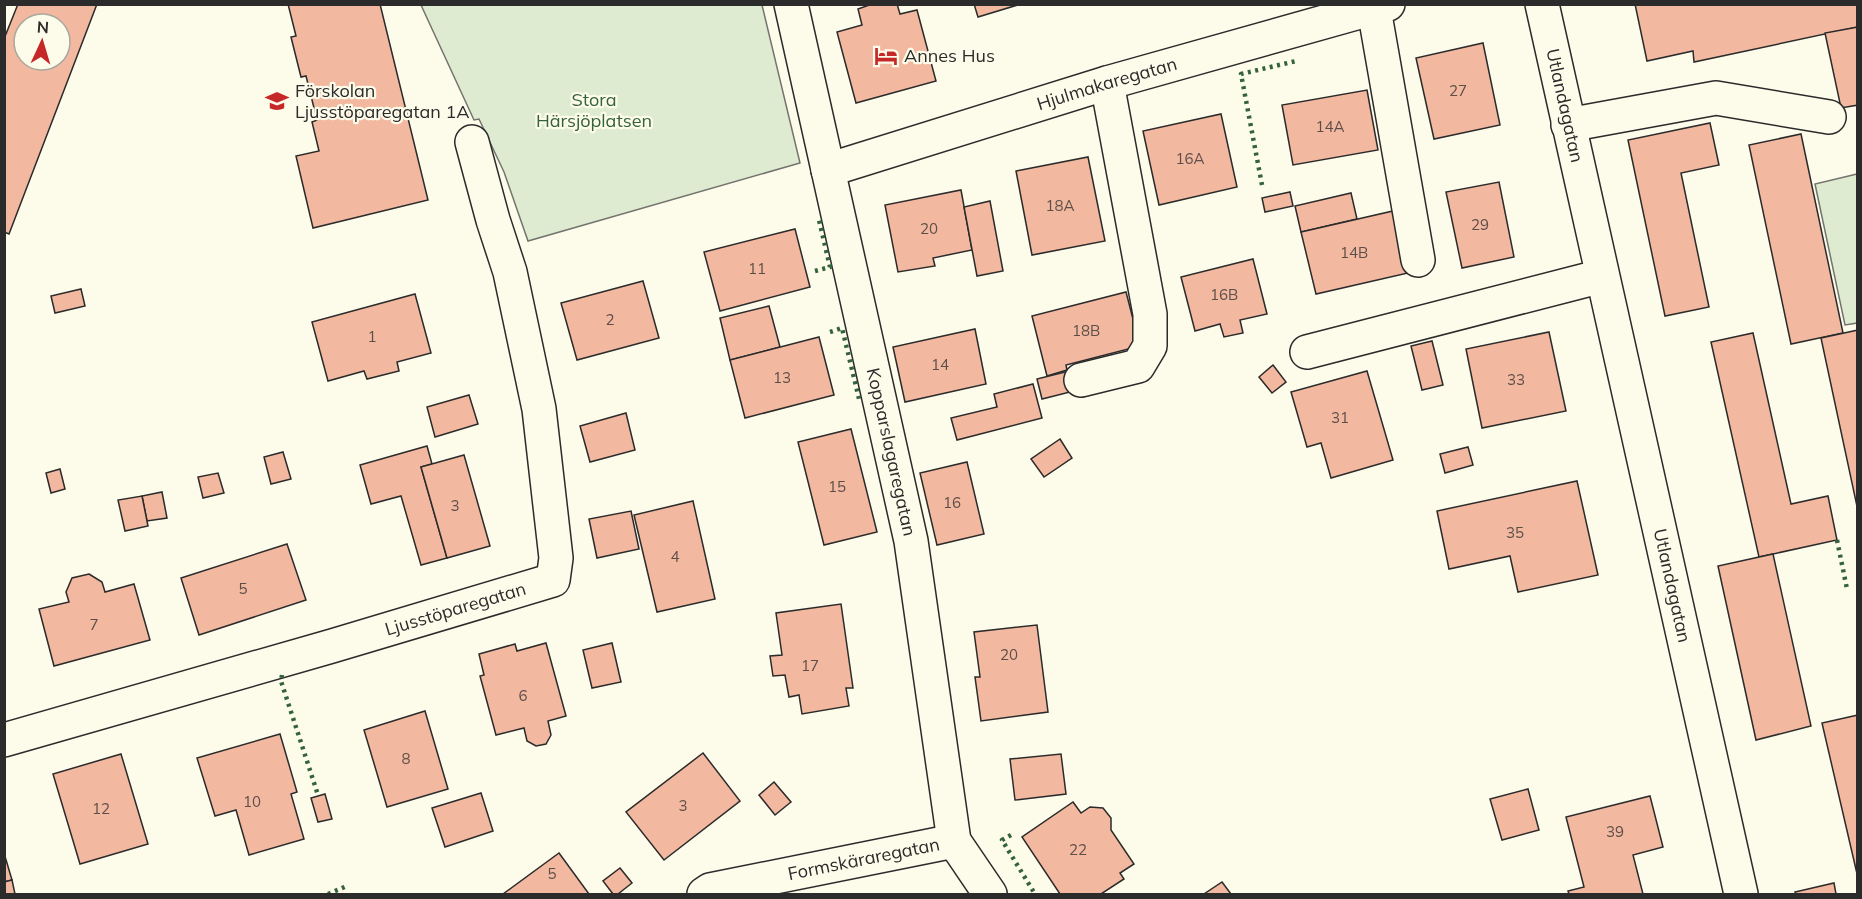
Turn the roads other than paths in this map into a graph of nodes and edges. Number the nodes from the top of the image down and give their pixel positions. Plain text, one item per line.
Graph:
1 (791, 4) edge
2 (1542, 4) edge
3 (1381, 7) edge
4 (1107, 84) junction
5 (1829, 117) dead end
6 (1568, 125) junction
7 (472, 142) dead end
8 (828, 170) junction
9 (1418, 260) dead end
10 (1602, 276) junction
11 (1307, 352) dead end
12 (1081, 380) dead end
13 (4, 740) edge
14 (954, 841) junction
15 (704, 894) edge
16 (990, 894) edge
17 (1742, 894) edge

1 - 8 street, Kopparslagaregatan
2 - 6 street, Utlandagatan
3 - 4 street, Hjulmakaregatan
3 - 9 street
4 - 8 street, Hjulmakaregatan
4 - 12 street
5 - 6 street
6 - 10 street, Utlandagatan
7 - 13 street, Ljusstöparegatan
8 - 14 street, Kopparslagaregatan
10 - 11 street
10 - 17 street, Utlandagatan
14 - 15 street, Formskäraregatan
14 - 16 street, Kopparslagaregatan

